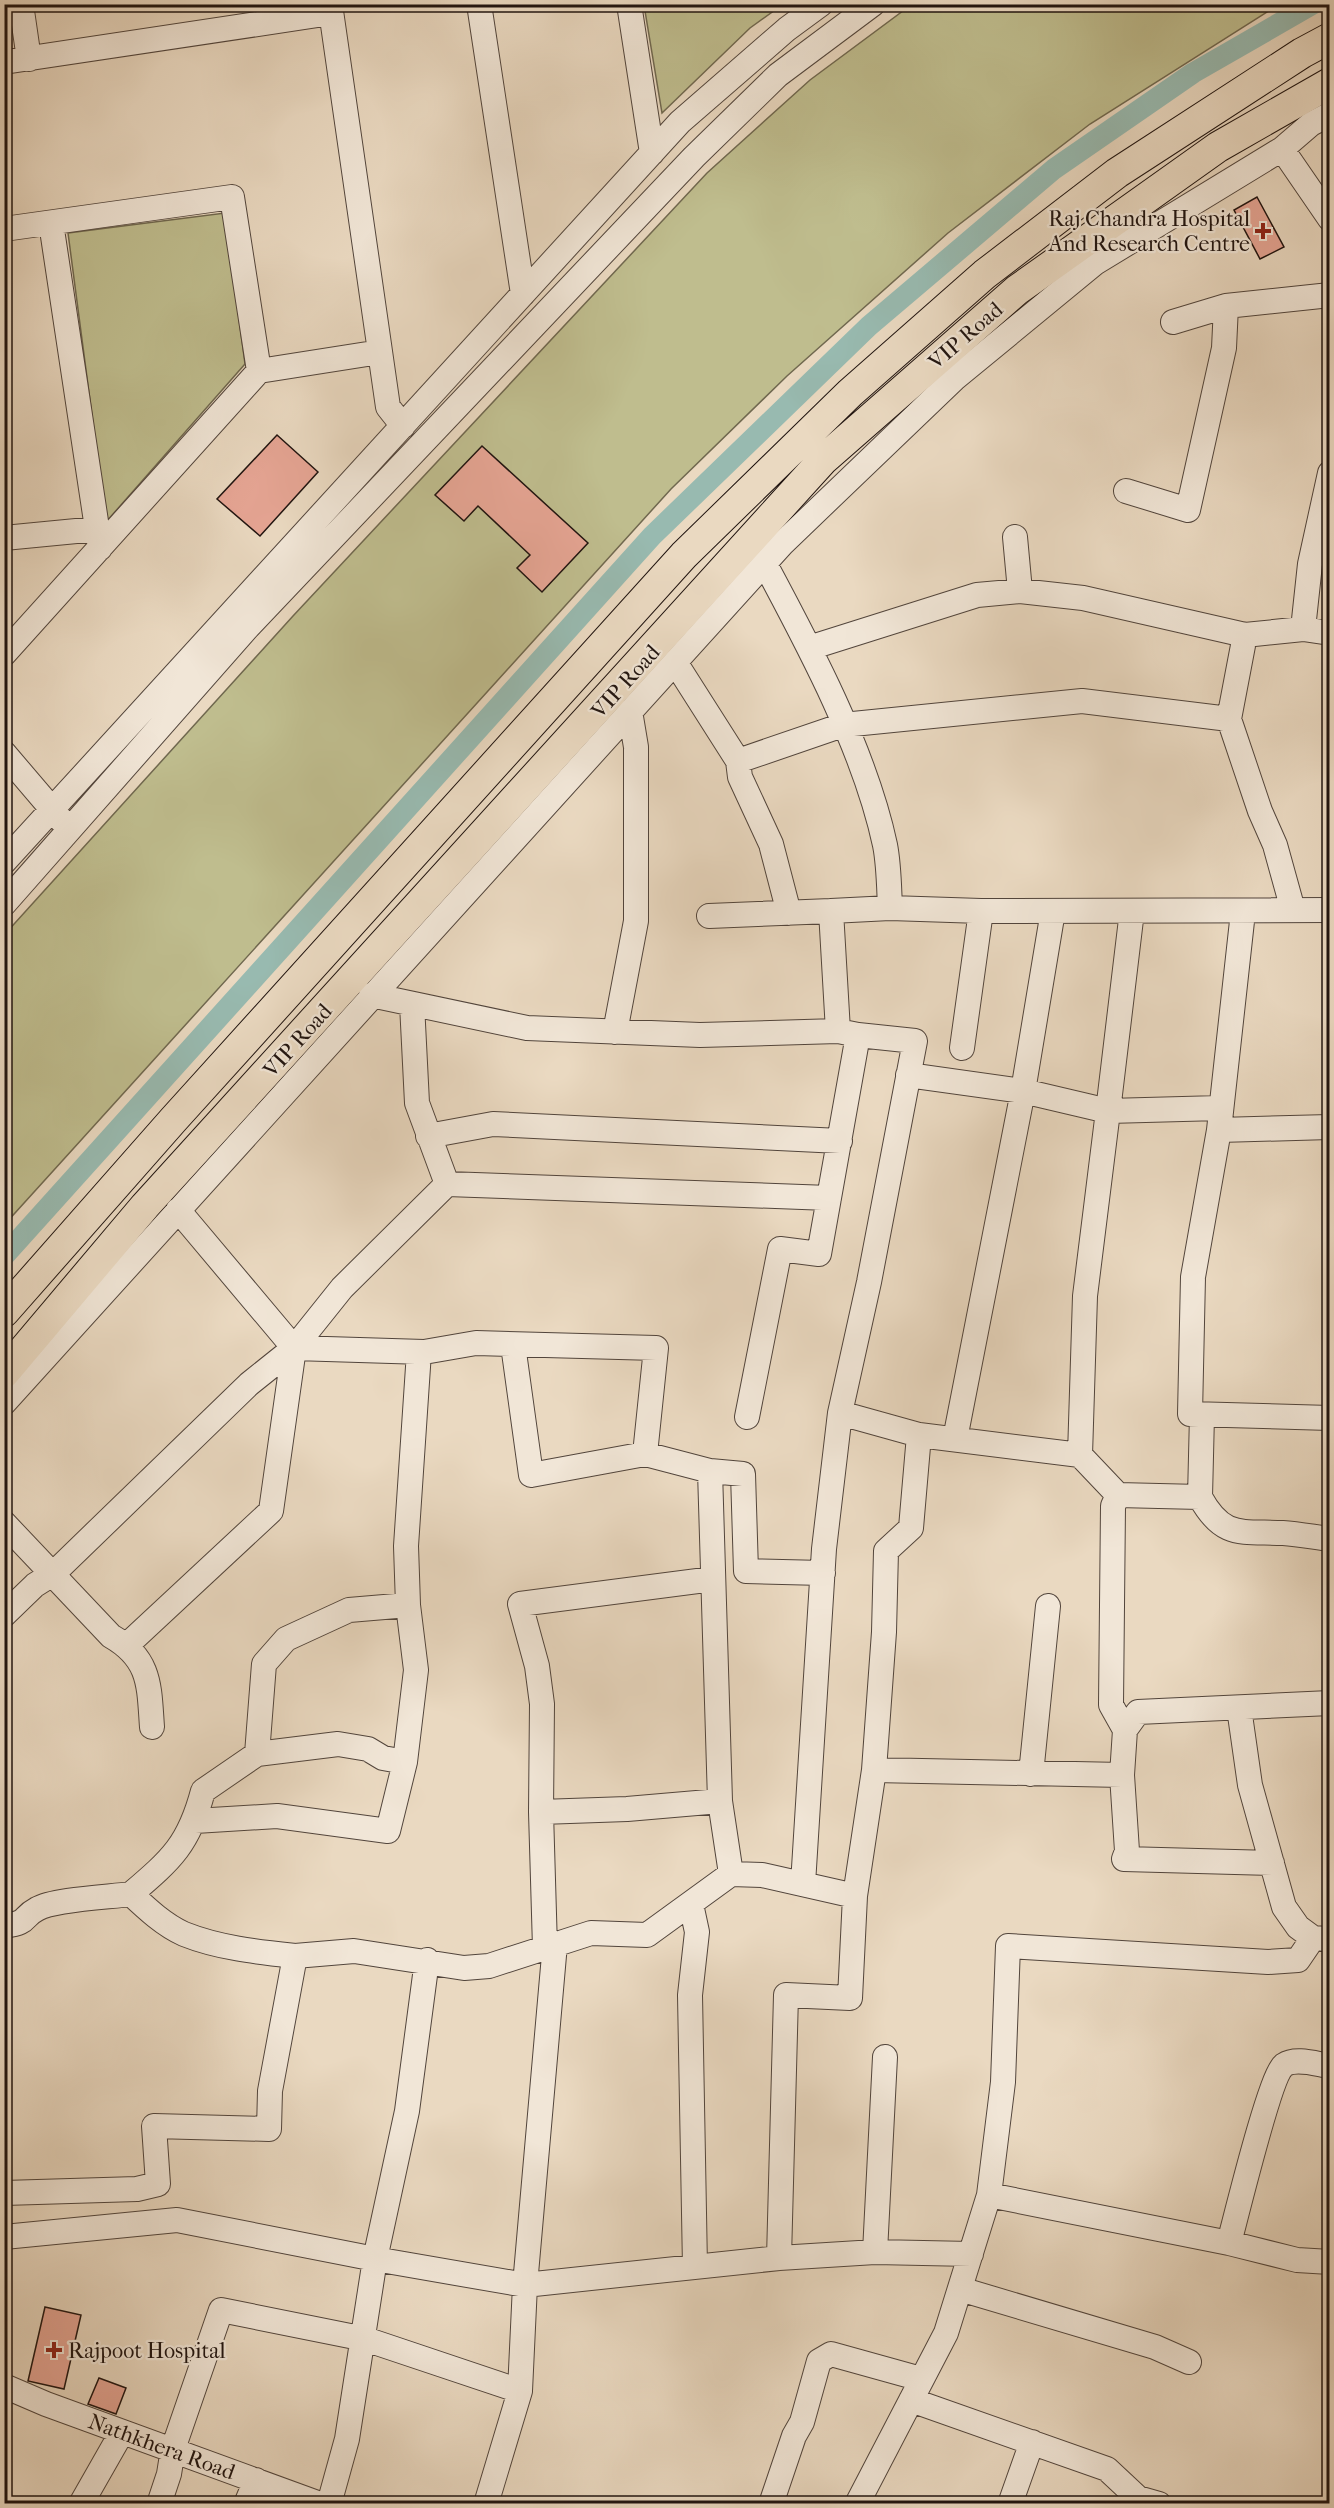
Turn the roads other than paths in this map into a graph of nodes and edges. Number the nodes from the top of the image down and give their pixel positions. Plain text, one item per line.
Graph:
1 (21, 4) edge
2 (479, 4) edge
3 (629, 4) edge
4 (821, 4) edge
5 (873, 4) edge
6 (331, 9) edge
7 (1329, 38) edge
8 (29, 59) junction
9 (4, 62) edge
10 (1329, 83) edge
11 (1329, 114) edge
12 (1282, 149) junction
13 (652, 153) junction
14 (1329, 219) edge
15 (51, 223) junction
16 (4, 229) edge
17 (524, 294) junction
18 (1329, 295) edge
19 (1226, 306) junction
20 (1173, 322) dead end
21 (380, 352) junction
22 (259, 371) junction
23 (403, 426) junction
24 (1329, 473) edge
25 (1126, 491) dead end
26 (1016, 537) dead end
27 (4, 538) edge
28 (99, 538) junction
29 (765, 564) junction
30 (1020, 591) junction
31 (1303, 629) junction
32 (1329, 633) edge
33 (1245, 635) junction
34 (809, 648) junction
35 (4, 654) edge
36 (675, 662) junction
37 (630, 711) junction
38 (1229, 720) junction
39 (843, 725) junction
40 (4, 753) edge
41 (738, 761) junction
42 (51, 811) junction
43 (70, 829) junction
44 (4, 862) edge
45 (4, 904) edge
46 (890, 908) junction
47 (1293, 910) junction
48 (1329, 910) edge
49 (831, 911) junction
50 (981, 911) junction
51 (1053, 911) junction
52 (1132, 911) junction
53 (1243, 912) junction
54 (789, 913) junction
55 (709, 916) dead end
56 (371, 995) junction
57 (412, 1004) junction
58 (615, 1032) junction
59 (848, 1033) junction
60 (962, 1048) dead end
61 (908, 1075) junction
62 (1023, 1091) junction
63 (1108, 1111) junction
64 (1220, 1119) junction
65 (1329, 1127) edge
66 (428, 1136) junction
67 (840, 1141) junction
68 (447, 1184) junction
69 (829, 1198) junction
70 (178, 1210) junction
71 (4, 1312) edge
72 (513, 1345) junction
73 (294, 1348) junction
74 (419, 1352) junction
75 (4, 1373) edge
76 (4, 1402) edge
77 (840, 1413) junction
78 (1202, 1414) junction
79 (747, 1417) dead end
80 (1329, 1418) edge
81 (919, 1435) junction
82 (955, 1439) junction
83 (645, 1454) junction
84 (1080, 1455) junction
85 (710, 1471) junction
86 (1119, 1495) junction
87 (1200, 1497) junction
88 (4, 1523) edge
89 (1329, 1539) edge
90 (54, 1573) junction
91 (823, 1573) junction
92 (713, 1578) junction
93 (408, 1605) junction
94 (1048, 1606) dead end
95 (4, 1615) edge
96 (127, 1645) junction
97 (1329, 1703) edge
98 (1239, 1708) junction
99 (152, 1727) dead end
100 (1125, 1730) junction
101 (257, 1754) junction
102 (405, 1762) junction
103 (874, 1770) junction
104 (1031, 1774) junction
105 (1122, 1775) junction
106 (720, 1802) junction
107 (541, 1812) junction
108 (195, 1821) junction
109 (1272, 1863) junction
110 (731, 1874) junction
111 (803, 1884) junction
112 (131, 1894) junction
113 (855, 1896) junction
114 (691, 1904) junction
115 (4, 1926) edge
116 (1321, 1939) edge
117 (550, 1946) junction
118 (295, 1956) junction
119 (427, 1960) junction
120 (885, 2057) dead end
121 (1329, 2066) edge
122 (4, 2193) edge
123 (989, 2195) junction
124 (4, 2237) edge
125 (1229, 2243) junction
126 (875, 2252) junction
127 (970, 2254) junction
128 (779, 2258) junction
129 (375, 2259) junction
130 (1329, 2262) edge
131 (695, 2267) junction
132 (525, 2284) junction
133 (960, 2289) junction
134 (364, 2339) junction
135 (1190, 2362) dead end
136 (916, 2390) junction
137 (520, 2391) junction
138 (7, 2392) edge
139 (122, 2432) junction
140 (1032, 2442) junction
141 (174, 2451) junction
142 (256, 2480) junction
143 (81, 2504) edge
144 (159, 2504) edge
145 (246, 2504) edge
146 (320, 2504) edge
147 (329, 2504) edge
148 (486, 2504) edge
149 (771, 2504) edge
150 (857, 2504) edge
151 (1010, 2504) edge
152 (1159, 2504) edge

1 - 8 street
2 - 17 street
3 - 13 street
4 - 13 street
5 - 43 street
6 - 8 street
6 - 21 street
7 - 71 main road, VIP Road
8 - 9 street
10 - 75 main road, VIP Road
11 - 12 street, VIP Road
12 - 14 street
12 - 29 street, VIP Road
13 - 17 street
15 - 16 street
15 - 22 street
15 - 28 street
17 - 23 street
18 - 19 street
19 - 20 street
19 - 25 street
21 - 22 street
21 - 23 street
22 - 28 street
23 - 42 street
24 - 31 street
26 - 30 street
27 - 28 street
28 - 35 street
29 - 34 street
29 - 36 street, VIP Road
30 - 33 street
30 - 34 street
31 - 32 street
31 - 33 street
33 - 38 street
34 - 39 street
36 - 37 street, VIP Road
36 - 41 street
37 - 56 street, VIP Road
37 - 58 street
38 - 39 street
38 - 47 street
39 - 41 street
39 - 46 street
40 - 42 street
41 - 54 street
42 - 43 street
42 - 44 street
43 - 45 street
46 - 49 street
46 - 50 street
47 - 48 street
47 - 53 street
49 - 54 street
49 - 59 street
50 - 51 street
50 - 60 street
51 - 52 street
51 - 62 street
52 - 53 street
52 - 63 street
53 - 64 street
54 - 55 street
56 - 57 street
56 - 70 street, VIP Road
57 - 58 street
57 - 66 street
58 - 59 street
59 - 61 street
59 - 67 street
61 - 62 street
61 - 77 street
62 - 63 street
62 - 82 street
63 - 64 street
63 - 84 street
64 - 65 street
64 - 78 street
66 - 67 street
66 - 68 street
67 - 69 street
68 - 69 street
68 - 73 street
69 - 79 street
70 - 73 street
70 - 76 street, VIP Road
72 - 74 street
72 - 83 street
72 - 83 street
73 - 74 street
73 - 90 street
73 - 96 street
74 - 93 street
77 - 81 street
77 - 91 street
78 - 80 street
78 - 87 street
81 - 82 street
81 - 103 street
82 - 84 street
83 - 85 street
84 - 86 street
85 - 91 street
85 - 92 street
86 - 87 street
86 - 100 street
87 - 89 street
88 - 90 street
90 - 95 street
90 - 96 street
91 - 111 street
92 - 106 street
92 - 107 street
93 - 101 street
93 - 102 street
94 - 104 street
96 - 99 street
97 - 98 street
98 - 100 street
98 - 109 street
100 - 105 street
101 - 102 street
101 - 108 street
102 - 108 street
103 - 104 street
103 - 113 street
104 - 105 street
105 - 109 street
106 - 107 street
106 - 110 street
107 - 117 street
108 - 112 street
109 - 116 street
110 - 111 street
110 - 114 street
111 - 113 street
112 - 115 street
112 - 118 street
113 - 128 street
114 - 117 street
114 - 131 street
116 - 123 street
117 - 119 street
117 - 132 street
118 - 119 street
118 - 122 street
119 - 129 street
120 - 126 street
121 - 125 street
123 - 125 street
123 - 127 street
124 - 129 street
125 - 130 street
126 - 127 street
126 - 128 street
127 - 133 street
128 - 131 street
129 - 132 street
129 - 134 street
131 - 132 street
132 - 137 street
133 - 135 street
133 - 136 street
134 - 137 street
134 - 141 street
134 - 147 street
136 - 140 street
136 - 149 street
136 - 150 street
137 - 148 street
138 - 139 street, Nathkhera Road
139 - 141 street, Nathkhera Road
139 - 143 street
140 - 151 street
140 - 152 street
141 - 142 street, Nathkhera Road
141 - 144 street
142 - 145 street
142 - 146 street, Nathkhera Road

